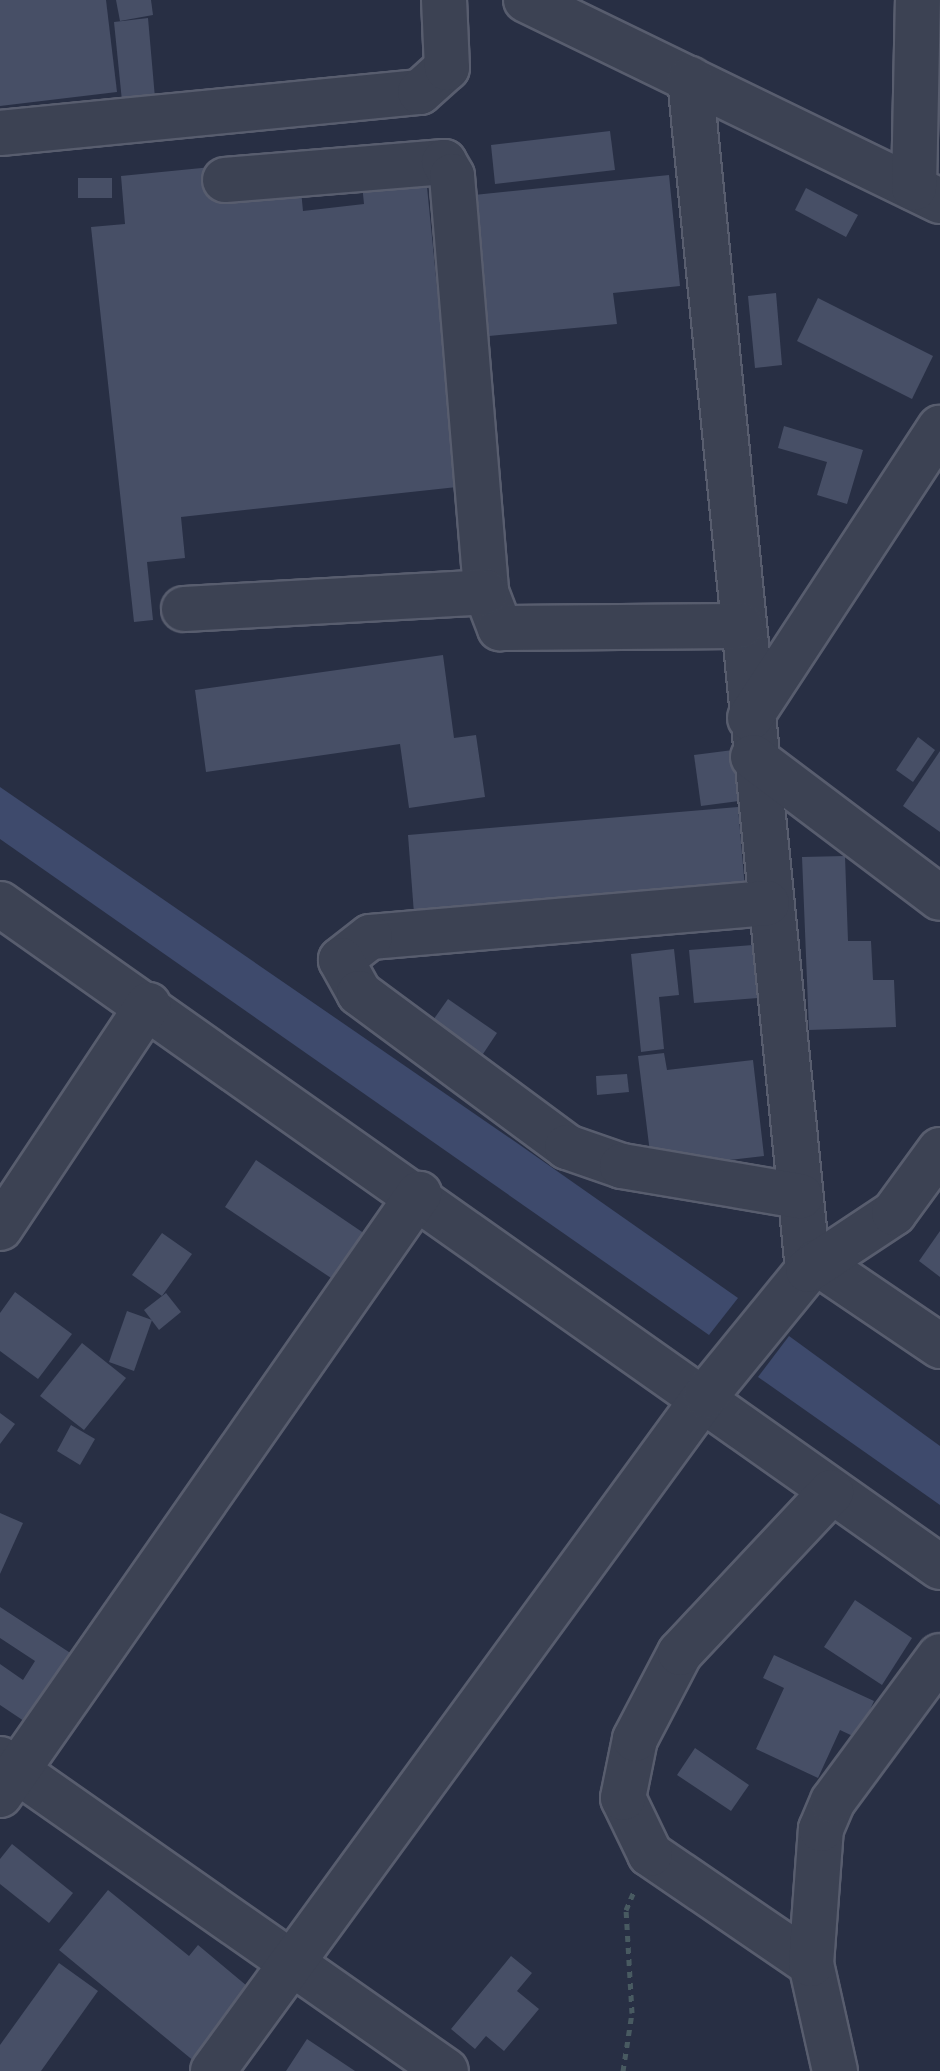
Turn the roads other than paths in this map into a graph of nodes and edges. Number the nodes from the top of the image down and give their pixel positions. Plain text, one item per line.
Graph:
1 (444, 0) edge
2 (526, 0) edge
3 (918, 0) edge
4 (690, 79) junction
5 (0, 133) edge
6 (225, 180) dead end
7 (927, 194) edge
8 (934, 452) edge
9 (486, 592) junction
10 (184, 609) dead end
11 (741, 626) junction
12 (751, 737) junction
13 (940, 898) edge
14 (767, 903) junction
15 (0, 904) edge
16 (148, 1005) junction
17 (940, 1150) edge
18 (419, 1194) junction
19 (800, 1196) junction
20 (0, 1228) edge
21 (812, 1266) junction
22 (940, 1346) edge
23 (706, 1395) junction
24 (831, 1492) junction
25 (940, 1567) edge
26 (940, 1656) edge
27 (6, 1775) edge
28 (294, 1962) junction
29 (811, 1964) junction
30 (213, 2071) edge
31 (446, 2071) edge
32 (835, 2071) edge

1 - 5 street
2 - 4 street
3 - 7 street
4 - 7 street
4 - 11 street
6 - 9 street
8 - 12 street
9 - 10 street
9 - 11 street
11 - 12 street
12 - 13 street
12 - 14 street
14 - 19 street
14 - 19 street
15 - 16 street
16 - 18 street
16 - 20 street
17 - 21 street
18 - 23 street
18 - 27 street
19 - 21 street
21 - 22 street
21 - 23 street
23 - 24 street
23 - 28 street
24 - 25 street
24 - 29 street
26 - 29 street
27 - 28 street
28 - 30 street
28 - 31 street
29 - 32 street

